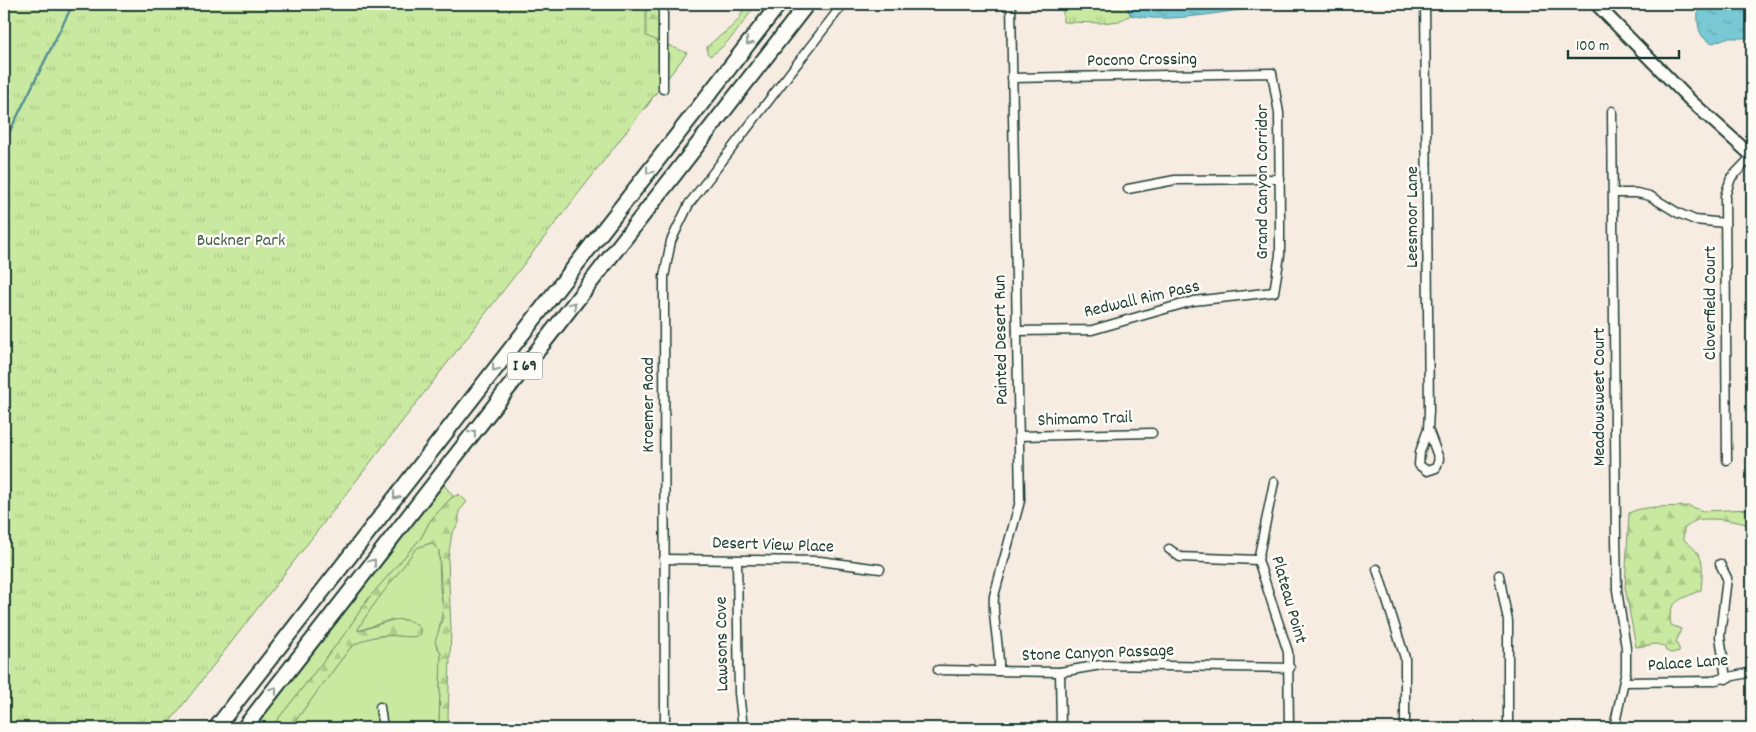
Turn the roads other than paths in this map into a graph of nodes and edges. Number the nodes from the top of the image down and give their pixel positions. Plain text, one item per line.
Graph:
1 (662, 4) edge
2 (778, 4) edge
3 (807, 4) edge
4 (843, 4) edge
5 (1011, 4) edge
6 (1425, 4) edge
7 (1596, 4) edge
8 (1272, 73) joint
9 (1012, 78) junction
10 (663, 89) dead end
11 (1612, 111) dead end
12 (1752, 156) edge
13 (1280, 179) junction
14 (1128, 189) dead end
15 (1614, 194) junction
16 (1725, 223) junction
17 (1274, 292) joint
18 (1017, 331) junction
19 (1428, 429) junction
20 (1152, 432) dead end
21 (1019, 436) junction
22 (1727, 460) dead end
23 (1274, 482) dead end
24 (1169, 549) dead end
25 (664, 559) junction
26 (738, 560) junction
27 (1258, 560) junction
28 (1720, 564) dead end
29 (880, 569) dead end
30 (1377, 569) dead end
31 (1498, 575) dead end
32 (1290, 668) junction
33 (938, 670) dead end
34 (999, 671) junction
35 (1060, 672) junction
36 (1752, 672) edge
37 (1726, 679) junction
38 (1625, 682) junction
39 (380, 707) dead end
40 (216, 728) edge
41 (244, 728) edge
42 (383, 728) edge
43 (665, 728) edge
44 (743, 728) edge
45 (1061, 728) edge
46 (1289, 728) edge
47 (1406, 728) edge
48 (1508, 728) edge
49 (1614, 728) edge

1 - 10 street
2 -> 40 highway, I 69
41 -> 3 highway, I 69
4 - 25 street, Kroemer Road
5 - 9 street, Painted Desert Run
6 - 19 street, Leesmoor Lane
7 - 12 main road
8 - 9 street, Pocono Crossing
8 - 13 street, Grand Canyon Corridor
9 - 18 street, Painted Desert Run
11 - 15 street, Meadowsweet Court
12 - 16 street, Cloverfield Court
13 - 14 street
13 - 17 street, Grand Canyon Corridor
15 - 16 street
15 - 38 street, Meadowsweet Court
16 - 22 street, Cloverfield Court
17 - 18 street, Redwall Rim Pass
18 - 21 street, Painted Desert Run
19 - 19 street, Leesmoor Lane
20 - 21 street, Shimamo Trail
21 - 34 street, Painted Desert Run
23 - 27 street, Plateau Point
24 - 27 street
25 - 26 street, Desert View Place
25 - 43 street, Kroemer Road
26 - 29 street, Desert View Place
26 - 44 street, Lawsons Cove
27 - 32 street, Plateau Point
28 - 37 street
30 - 47 street
31 - 48 street
32 - 35 street, Stone Canyon Passage
32 - 46 street, Plateau Point
33 - 34 street, Stone Canyon Passage
34 - 35 street, Stone Canyon Passage
35 - 45 street
36 - 37 street, Palace Lane
37 - 38 street, Palace Lane
38 - 49 street, Meadowsweet Court
39 - 42 street

